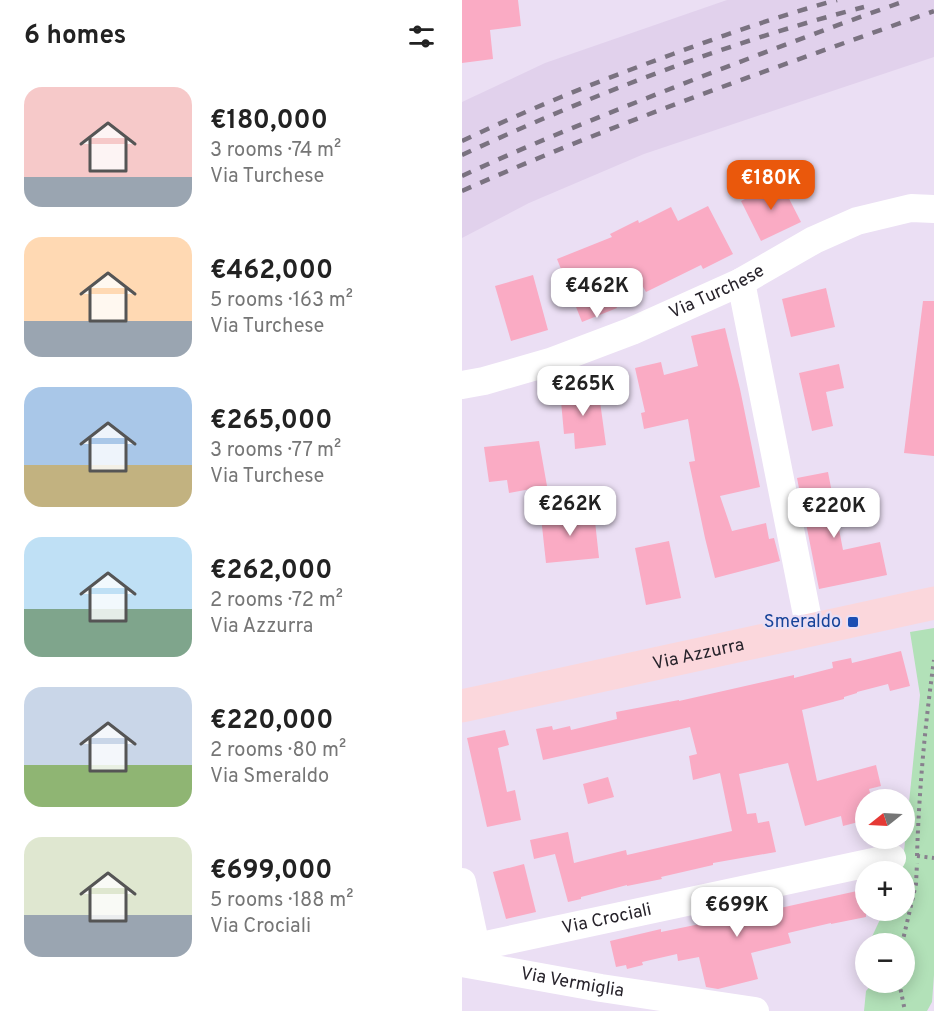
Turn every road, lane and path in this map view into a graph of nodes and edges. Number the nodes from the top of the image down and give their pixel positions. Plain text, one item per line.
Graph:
1 (934, 209) edge
2 (741, 282) junction
3 (462, 385) edge
4 (934, 603) edge
5 (810, 630) junction
6 (934, 660) edge
7 (462, 706) edge
8 (905, 857) junction
9 (934, 858) edge
10 (462, 882) edge
11 (905, 933) edge
12 (467, 953) edge
13 (901, 993) edge
14 (755, 1011) edge
15 (905, 1011) edge

1 - 2 street, Via Turchese
2 - 3 street, Via Turchese
2 - 5 street
4 - 5 main road, Via Azzurra
5 - 7 main road, Via Azzurra
6 - 8 path
8 - 9 path
8 - 11 path
8 - 12 street, Via Crociali
10 - 12 street
12 - 14 street, Via Vermiglia
13 - 15 path

